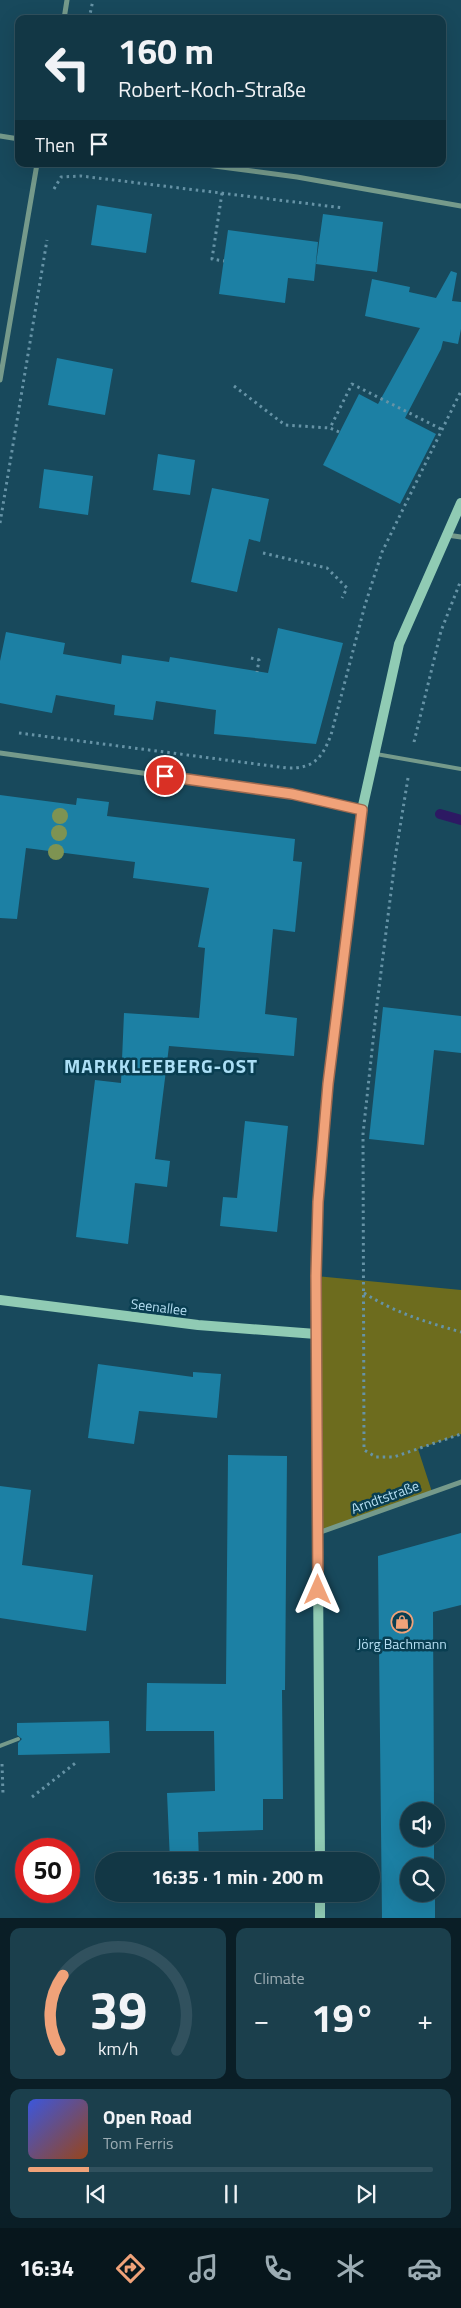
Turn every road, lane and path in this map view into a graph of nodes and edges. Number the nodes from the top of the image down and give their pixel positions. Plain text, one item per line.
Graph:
1 (67, 0) edge
2 (93, 0) edge
3 (65, 15) edge
4 (90, 15) edge
5 (0, 136) edge
6 (15, 138) edge
7 (36, 167) edge
8 (222, 167) edge
9 (54, 190) dead end
10 (222, 193) junction
11 (461, 206) edge
12 (352, 209) dead end
13 (47, 236) dead end
14 (224, 261) dead end
15 (0, 380) edge
16 (234, 386) dead end
17 (461, 391) edge
18 (330, 428) junction
19 (443, 430) junction
20 (339, 432) dead end
21 (461, 503) edge
22 (0, 523) edge
23 (447, 535) junction
24 (461, 537) edge
25 (263, 553) dead end
26 (461, 580) edge
27 (342, 598) dead end
28 (251, 658) dead end
29 (257, 672) dead end
30 (10, 732) dead end
31 (0, 753) edge
32 (374, 754) junction
33 (411, 761) junction
34 (461, 769) edge
35 (362, 810) junction
36 (364, 1293) junction
37 (0, 1300) edge
38 (461, 1332) edge
39 (316, 1334) junction
40 (461, 1434) edge
41 (461, 1482) edge
42 (317, 1533) junction
43 (18, 1740) dead end
44 (0, 1746) edge
45 (78, 1761) dead end
46 (3, 1794) dead end
47 (32, 1797) dead end
48 (320, 1852) edge
49 (320, 1902) edge
50 (320, 1918) edge

1 - 3 street
2 - 4 path
5 - 6 street
7 - 15 street
8 - 11 street
9 - 10 path
10 - 12 path
10 - 14 path
13 - 22 path
16 - 18 path
17 - 19 path
18 - 19 path
18 - 20 path
19 - 30 path
21 - 23 main road
23 - 24 street
23 - 32 main road
25 - 27 path
26 - 33 path
28 - 29 path
31 - 35 street
32 - 33 lane
32 - 35 main road
33 - 34 lane
33 - 36 path
35 - 39 main road
36 - 38 path
36 - 40 path
37 - 39 main road, Seenallee
39 - 42 main road
41 - 42 street, Arndtstraße
42 - 48 main road
43 - 44 lane
44 - 46 path
45 - 47 path
49 - 50 main road

